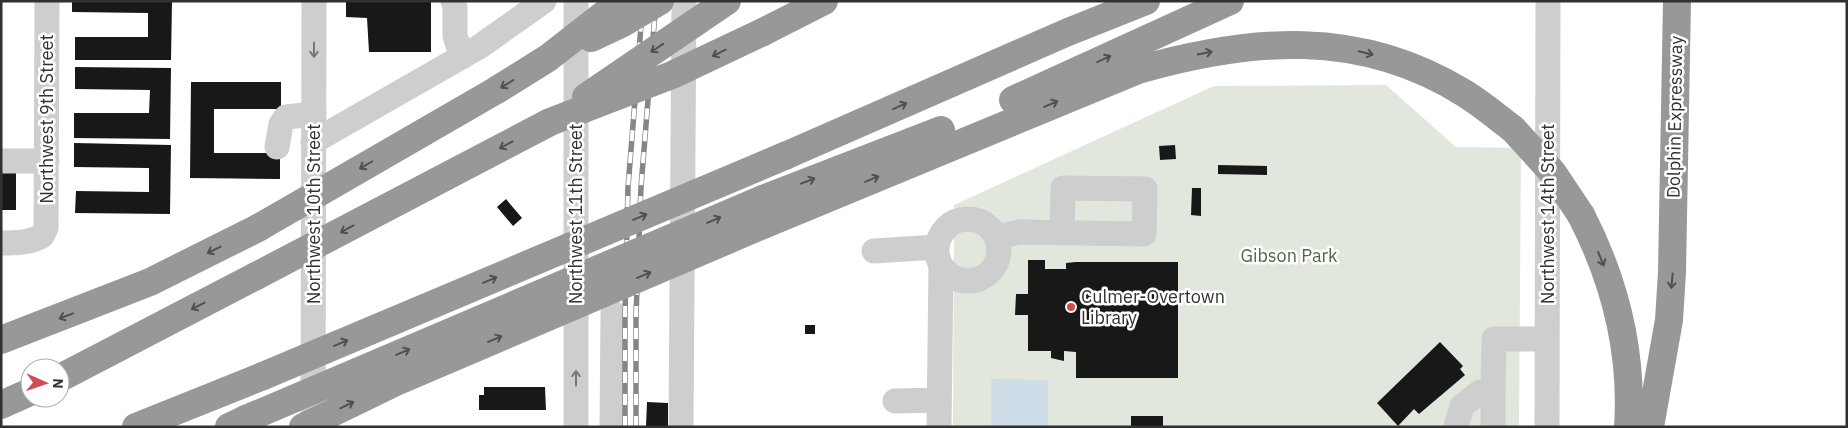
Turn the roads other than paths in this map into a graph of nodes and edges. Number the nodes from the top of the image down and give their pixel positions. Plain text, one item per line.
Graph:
1 (47, 1) edge
2 (314, 1) edge
3 (453, 1) edge
4 (544, 1) edge
5 (576, 1) edge
6 (621, 1) edge
7 (660, 1) edge
8 (684, 1) edge
9 (727, 1) edge
10 (824, 1) edge
11 (1104, 1) edge
12 (1146, 1) edge
13 (1230, 1) edge
14 (1548, 1) edge
15 (1678, 1) edge
16 (1693, 1) edge
17 (1068, 32) junction
18 (462, 57) junction
19 (548, 58) junction
20 (314, 114) junction
21 (550, 122) junction
22 (314, 142) junction
23 (278, 147) dead end
24 (1, 161) edge
25 (46, 161) junction
26 (763, 212) junction
27 (1062, 233) dead end
28 (1674, 233) junction
29 (997, 237) junction
30 (1, 243) edge
31 (874, 251) dead end
32 (939, 256) junction
33 (613, 313) dead end
34 (1547, 339) junction
35 (1, 340) edge
36 (70, 373) edge
37 (1493, 391) junction
38 (20, 396) edge
39 (939, 400) junction
40 (895, 401) dead end
41 (1, 405) edge
42 (237, 423) edge
43 (136, 427) edge
44 (303, 427) edge
45 (313, 427) edge
46 (576, 427) edge
47 (612, 427) edge
48 (681, 427) edge
49 (939, 427) edge
50 (1456, 427) edge
51 (1493, 427) edge
52 (1547, 427) edge
53 (1628, 427) edge
54 (1650, 427) edge

1 - 25 street, Northwest 9th Street
2 -> 20 street, Northwest 10th Street
3 - 18 street
4 - 18 street
46 -> 5 street, Northwest 11th Street
6 - 19 highway, bridge
7 - 19 highway, bridge
8 - 48 street
9 -> 21 highway, bridge
10 -> 21 highway, bridge
11 - 17 highway
12 - 17 highway
26 -> 13 highway
14 - 34 street, Northwest 14th Street
15 - 28 highway, Dolphin Expressway
16 - 28 highway
43 -> 17 highway, bridge
18 - 22 street
19 -> 35 highway, bridge
20 - 22 street, Northwest 10th Street
20 - 23 street
21 -> 36 highway, bridge
22 - 45 street, Northwest 10th Street
24 - 25 street
25 - 30 street, Northwest 9th Street
42 -> 26 highway, bridge
44 -> 26 highway, bridge
26 -> 53 highway, bridge
27 - 29 street
28 -> 54 highway, Dolphin Expressway
29 - 32 street
29 - 32 street
31 - 32 street
32 - 39 street
33 - 47 street
34 - 37 street
34 - 52 street, Northwest 14th Street
37 - 50 street
37 - 51 street
38 - 41 highway
39 - 40 street
39 - 49 street

